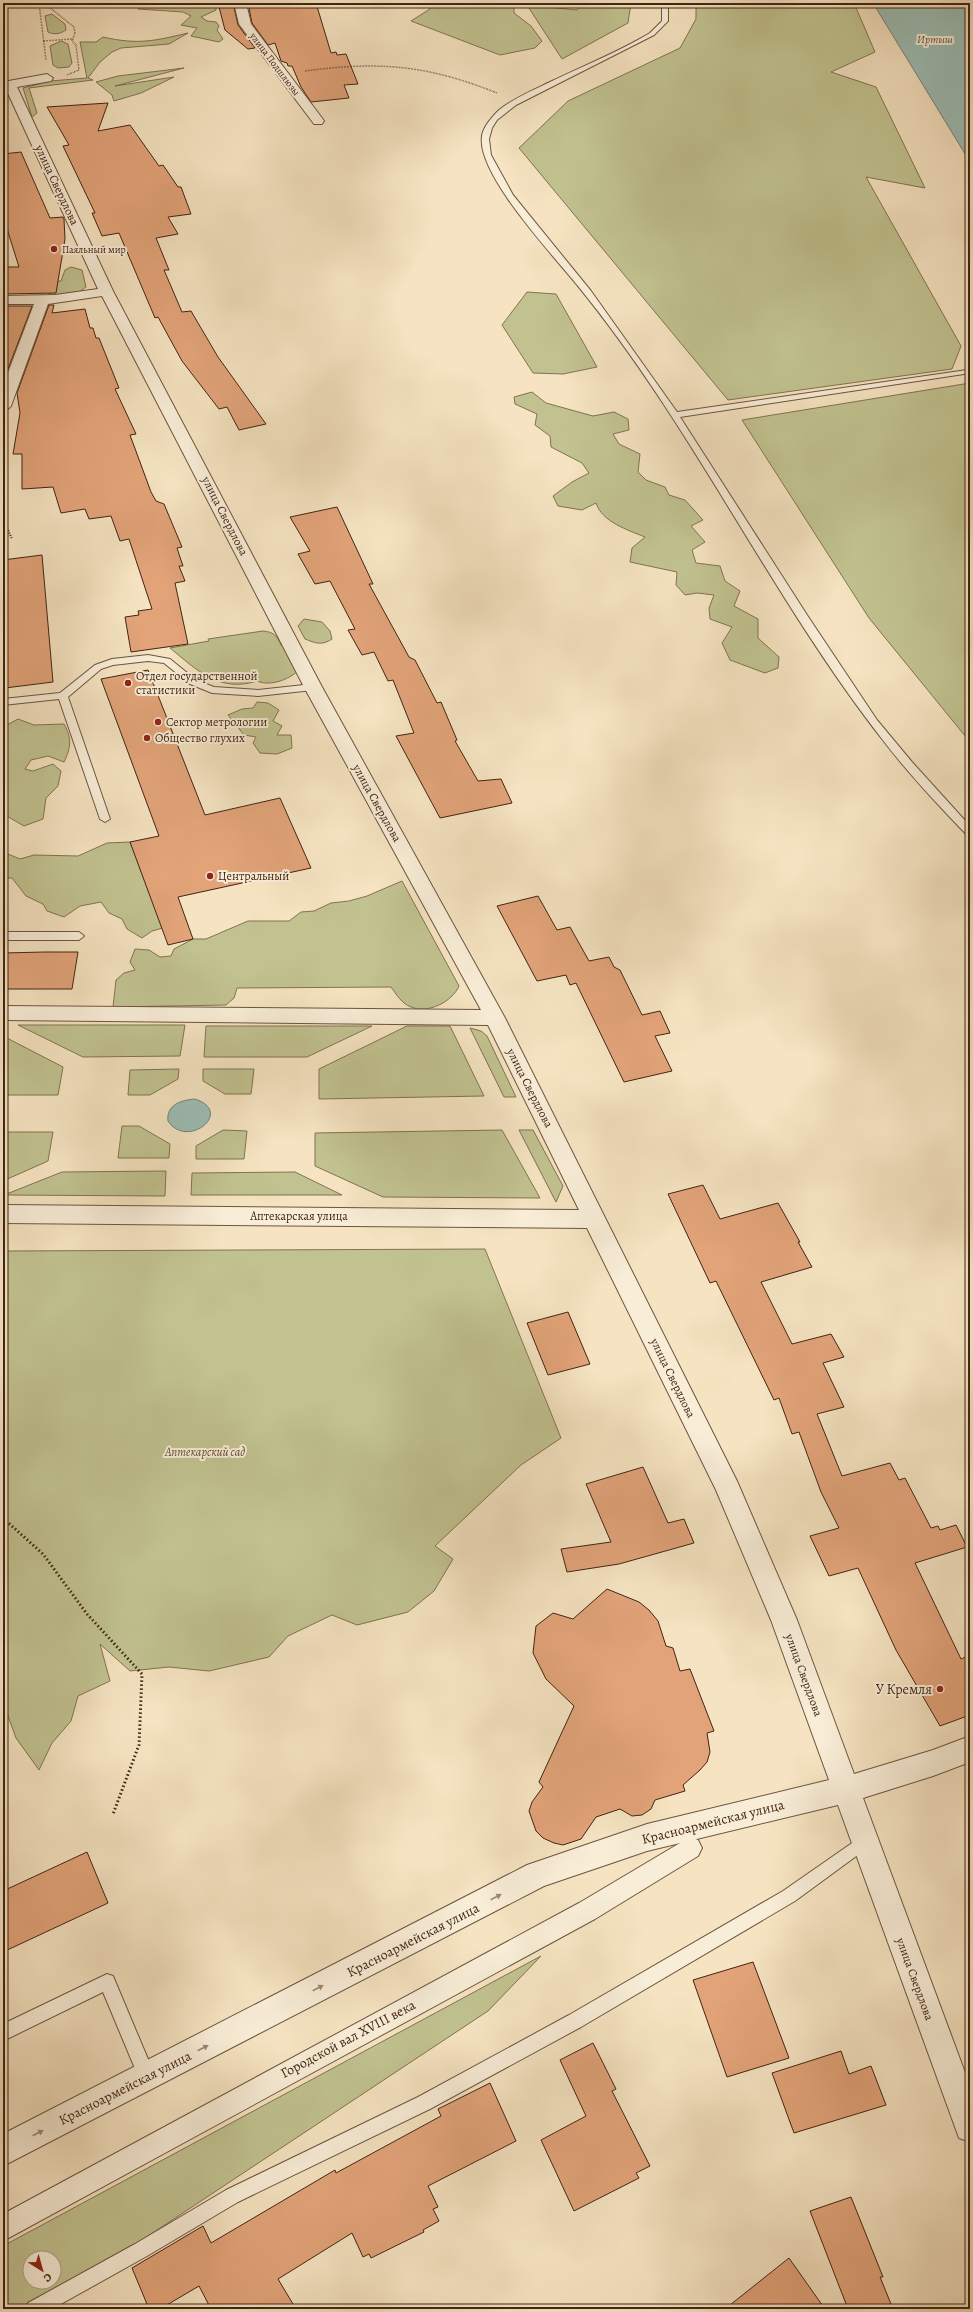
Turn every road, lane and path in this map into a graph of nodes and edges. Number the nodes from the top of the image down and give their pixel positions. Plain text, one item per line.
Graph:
1 (39, 3) edge
2 (44, 3) edge
3 (240, 3) edge
4 (665, 3) edge
5 (72, 39) junction
6 (43, 41) junction
7 (283, 74) junction
8 (48, 78) junction
9 (7, 85) edge
10 (518, 101) junction
11 (318, 121) dead end
12 (106, 291) junction
13 (3, 300) edge
14 (42, 301) junction
15 (964, 372) dead end
16 (3, 406) edge
17 (676, 415) junction
18 (3, 519) edge
19 (12, 540) dead end
20 (313, 687) junction
21 (64, 696) junction
22 (3, 702) edge
23 (105, 819) dead end
24 (970, 832) edge
25 (3, 936) edge
26 (79, 936) dead end
27 (3, 1013) edge
28 (495, 1018) junction
29 (3, 1214) edge
30 (594, 1219) junction
31 (3, 1518) edge
32 (970, 1749) edge
33 (846, 1789) junction
34 (113, 1814) dead end
35 (865, 1841) junction
36 (690, 1848) dead end
37 (3, 2033) edge
38 (146, 2077) junction
39 (970, 2127) edge
40 (3, 2151) edge
41 (3, 2228) edge
42 (34, 2309) edge

1 - 6 path
2 - 5 path
3 - 7 street, улица Подшлюзы
4 - 10 lane
5 - 6 path
5 - 8 path
6 - 8 path
7 - 10 path
7 - 11 street, улица Подшлюзы
8 - 9 street
9 - 12 street, улица Свердлова
10 - 17 lane
12 - 14 street
12 - 20 street, улица Свердлова
13 - 14 street
14 - 16 street
15 - 17 lane
17 - 24 lane
18 - 19 path
20 - 21 lane
20 - 28 street, улица Свердлова
21 - 22 lane
21 - 23 lane
25 - 26 lane
27 - 28 street
28 - 30 street, улица Свердлова
29 - 30 street, Аптекарская улица
30 - 33 street, улица Свердлова
31 - 34 path
32 - 33 street, Красноармейская улица
33 - 35 street, улица Свердлова
38 -> 33 street, Красноармейская улица
35 - 39 street, улица Свердлова
35 - 42 lane
36 - 41 street, Городской вал XVIII века
37 - 38 lane
40 -> 38 street, Красноармейская улица

